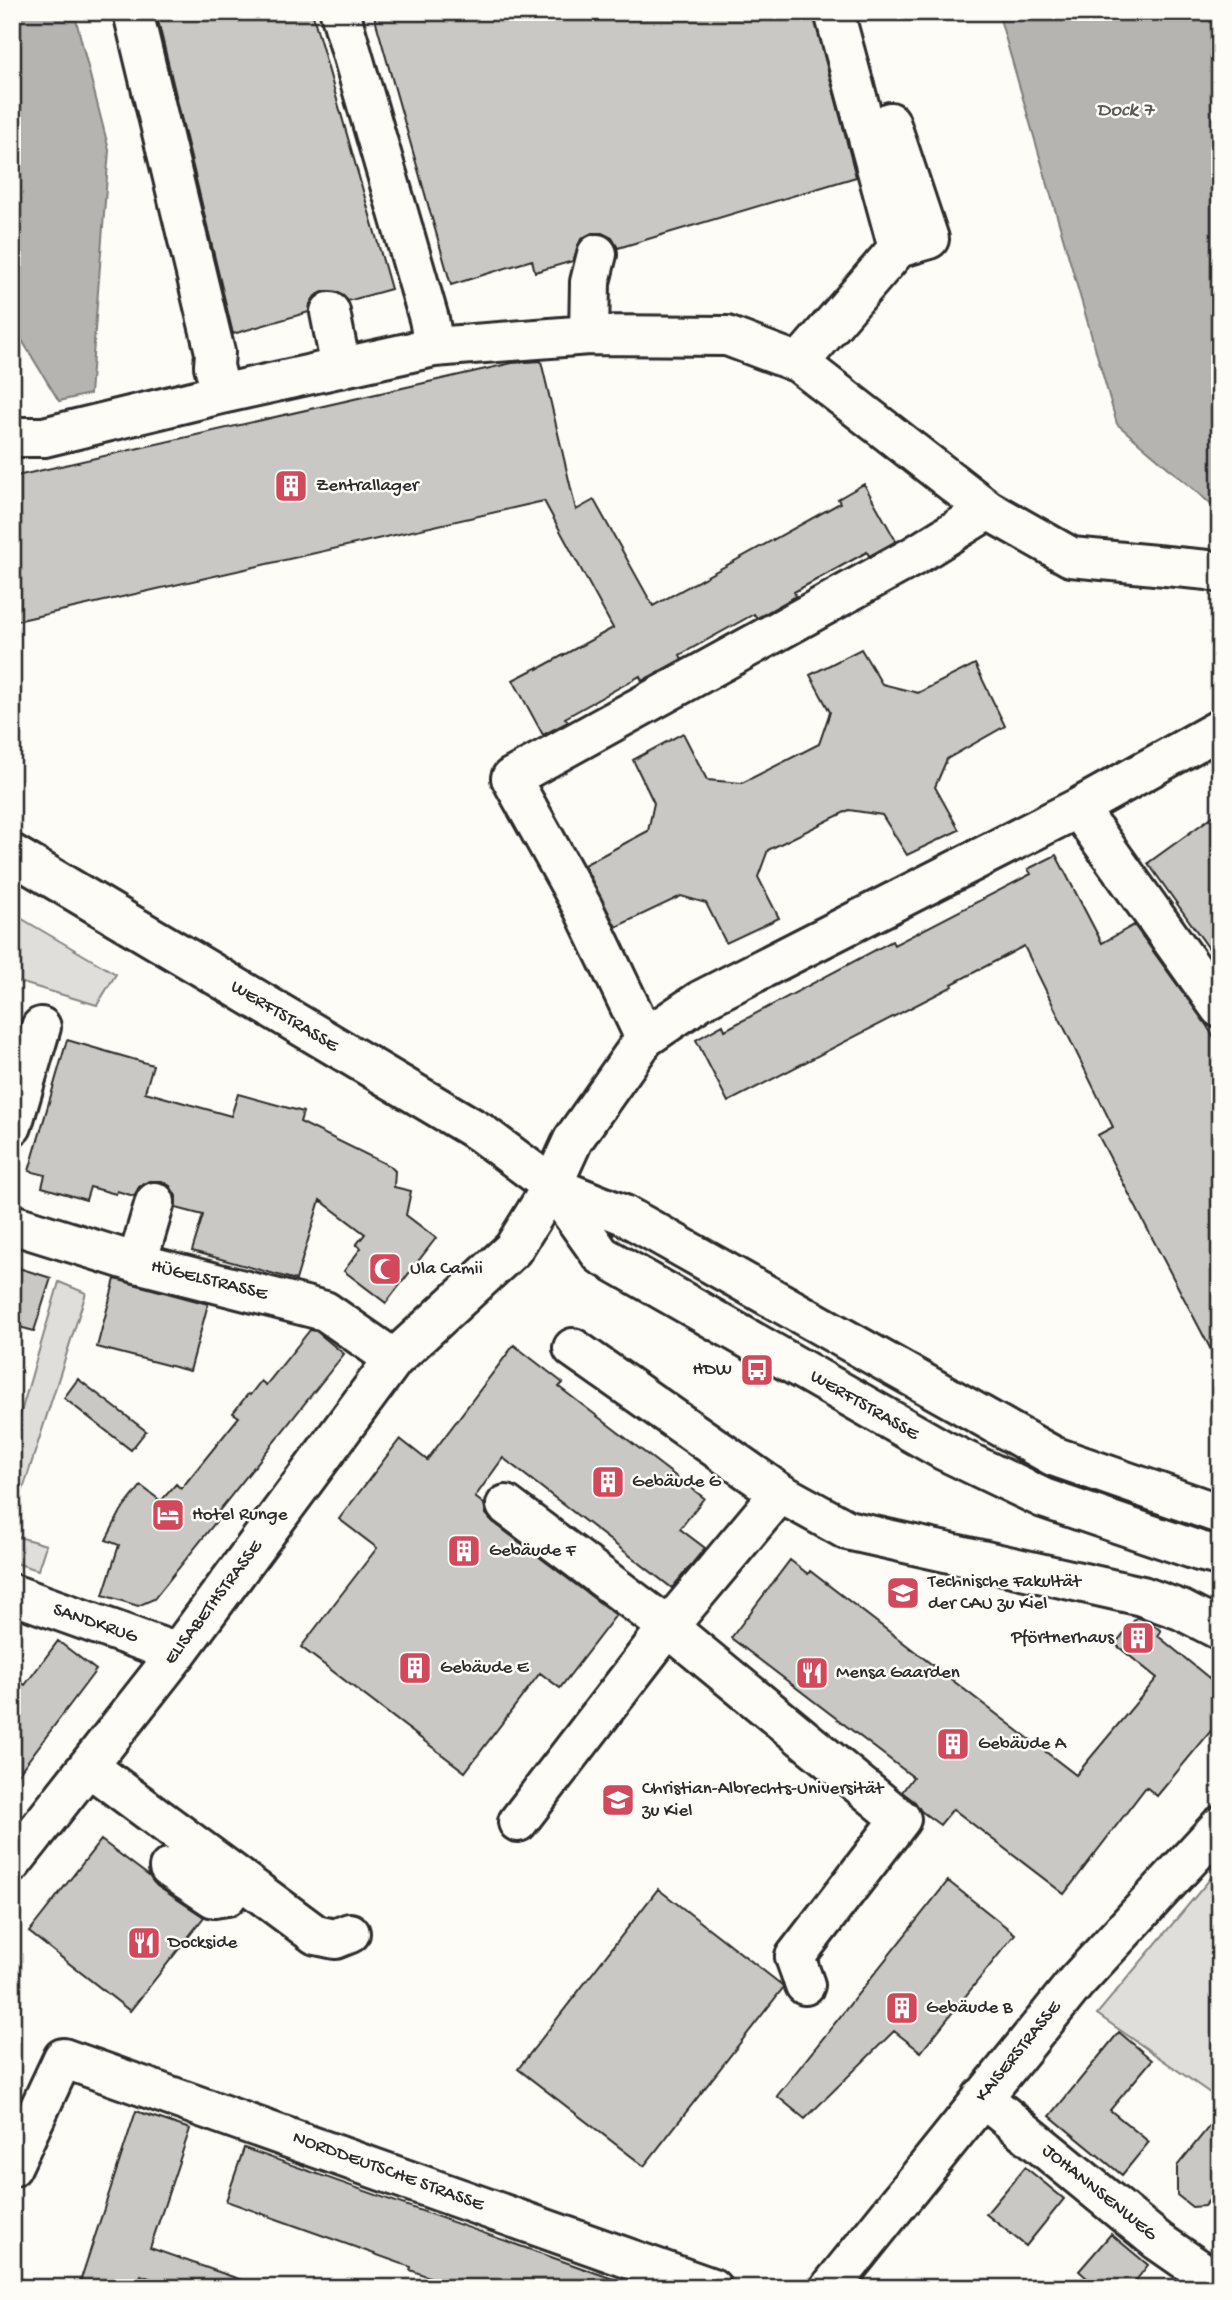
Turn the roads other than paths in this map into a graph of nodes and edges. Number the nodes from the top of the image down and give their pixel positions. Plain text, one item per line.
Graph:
1 (133, 12) edge
2 (340, 12) edge
3 (834, 12) edge
4 (854, 12) edge
5 (856, 52) junction
6 (597, 254) dead end
7 (330, 312) dead end
8 (589, 335) junction
9 (434, 347) junction
10 (800, 363) junction
11 (341, 368) junction
12 (221, 394) junction
13 (12, 437) edge
14 (988, 510) junction
15 (1220, 573) edge
16 (1220, 729) edge
17 (1078, 808) junction
18 (12, 854) edge
19 (1220, 1008) edge
20 (41, 1027) dead end
21 (645, 1038) junction
22 (12, 1126) edge
23 (552, 1186) junction
24 (155, 1202) dead end
25 (12, 1224) edge
26 (137, 1263) junction
27 (573, 1349) dead end
28 (394, 1359) junction
29 (780, 1493) junction
30 (506, 1506) dead end
31 (1220, 1514) edge
32 (1220, 1556) edge
33 (12, 1594) edge
34 (668, 1627) junction
35 (1220, 1630) edge
36 (177, 1653) junction
37 (88, 1766) junction
38 (518, 1822) dead end
39 (1220, 1826) edge
40 (12, 1863) edge
41 (169, 1868) dead end
42 (239, 1878) junction
43 (351, 1933) dead end
44 (805, 1986) dead end
45 (982, 2097) junction
46 (12, 2167) edge
47 (1220, 2284) edge
48 (712, 2288) edge
49 (830, 2288) edge

1 - 12 street
2 - 9 street
3 - 5 street
4 - 5 street
5 - 10 street
6 - 8 street
7 - 11 street
8 - 9 street
8 - 10 street
9 - 11 street
10 - 14 street
11 - 12 street
12 - 13 street
14 - 15 street
14 - 21 street
16 - 17 street
17 - 19 street
17 - 21 street
18 - 23 street, WERFTSTRASSE
20 - 22 street
21 - 23 street, ELISABETHSTRASSE
23 - 28 street, ELISABETHSTRASSE
23 - 31 street, WERFTSTRASSE
23 - 32 street, WERFTSTRASSE
24 - 26 street
25 - 26 street, HÜGELSTRASSE
26 - 28 street, HÜGELSTRASSE
27 - 29 street
28 - 36 street, ELISABETHSTRASSE
29 - 34 street
29 - 35 street
30 - 34 street
33 - 36 street, SANDKRUG
34 - 38 street
34 - 44 street
36 - 37 street, ELISABETHSTRASSE
37 - 40 street, ELISABETHSTRASSE
37 - 42 street
39 - 45 street, KAISERSTRASSE
41 - 42 street
42 - 43 street
45 - 47 street, JOHANNSENWEG
45 - 49 street, KAISERSTRASSE
46 - 48 street, NORDDEUTSCHE STRASSE

